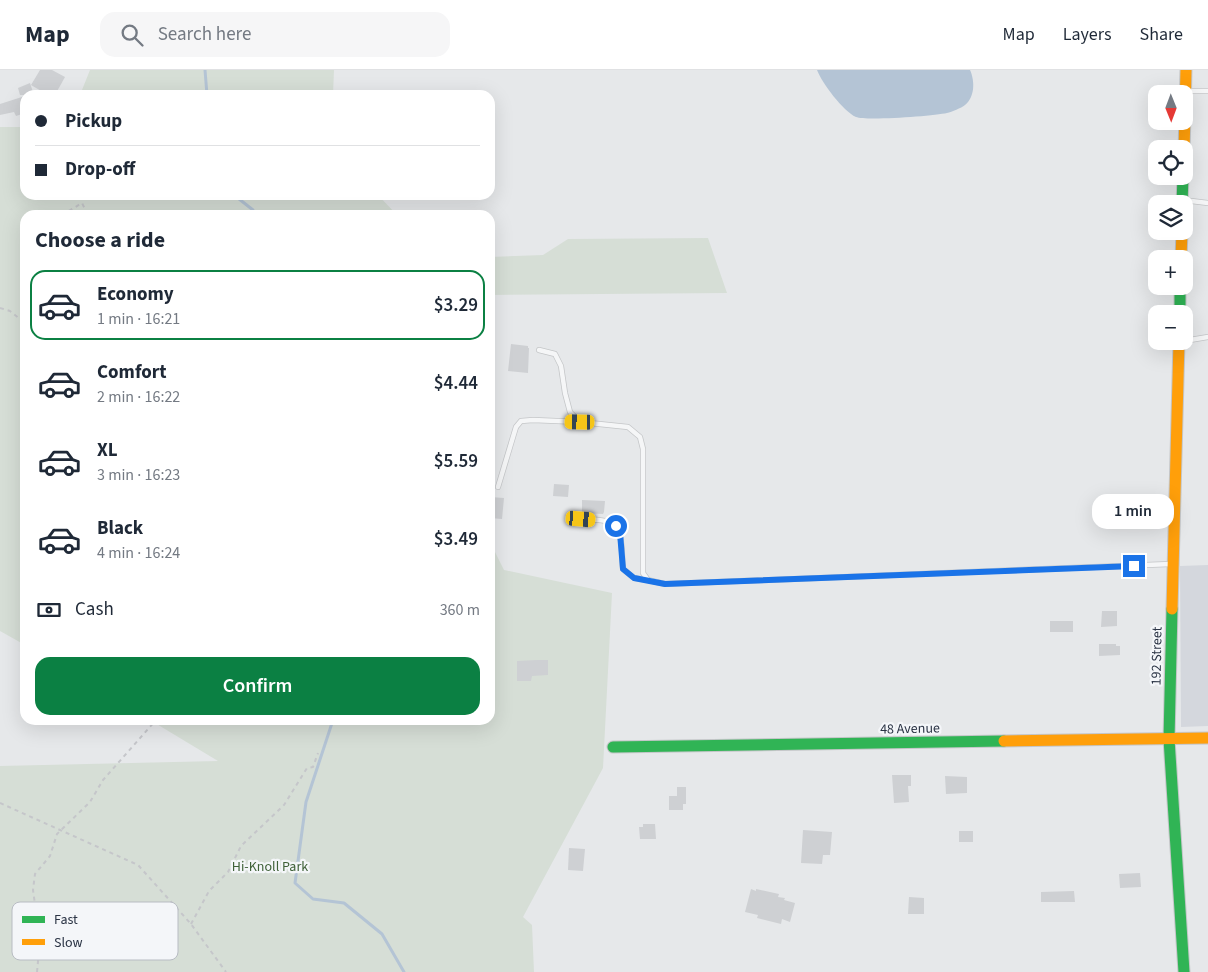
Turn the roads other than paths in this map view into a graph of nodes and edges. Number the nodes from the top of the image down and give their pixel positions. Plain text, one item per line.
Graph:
1 (1186, 70) edge
2 (1185, 85) edge
3 (1193, 91) edge
4 (1208, 91) edge
5 (1193, 202) edge
6 (1208, 203) edge
7 (1208, 337) edge
8 (1193, 340) edge
9 (538, 350) dead end
10 (1179, 350) edge
11 (580, 422) junction
12 (498, 487) dead end
13 (581, 519) dead end
14 (1173, 564) junction
15 (648, 580) junction
16 (1208, 738) edge
17 (1169, 739) junction
18 (613, 747) dead end
19 (1184, 972) edge

1 - 2 main road
3 - 4 lane
5 - 6 lane
7 - 8 lane
9 - 11 lane
10 - 14 main road, 192 Street
11 - 12 lane
11 - 15 lane
13 - 15 lane
14 - 15 lane
14 - 17 main road, 192 Street
16 - 17 main road, 48 Avenue
17 - 18 main road, 48 Avenue
17 - 19 main road, 192 Street

